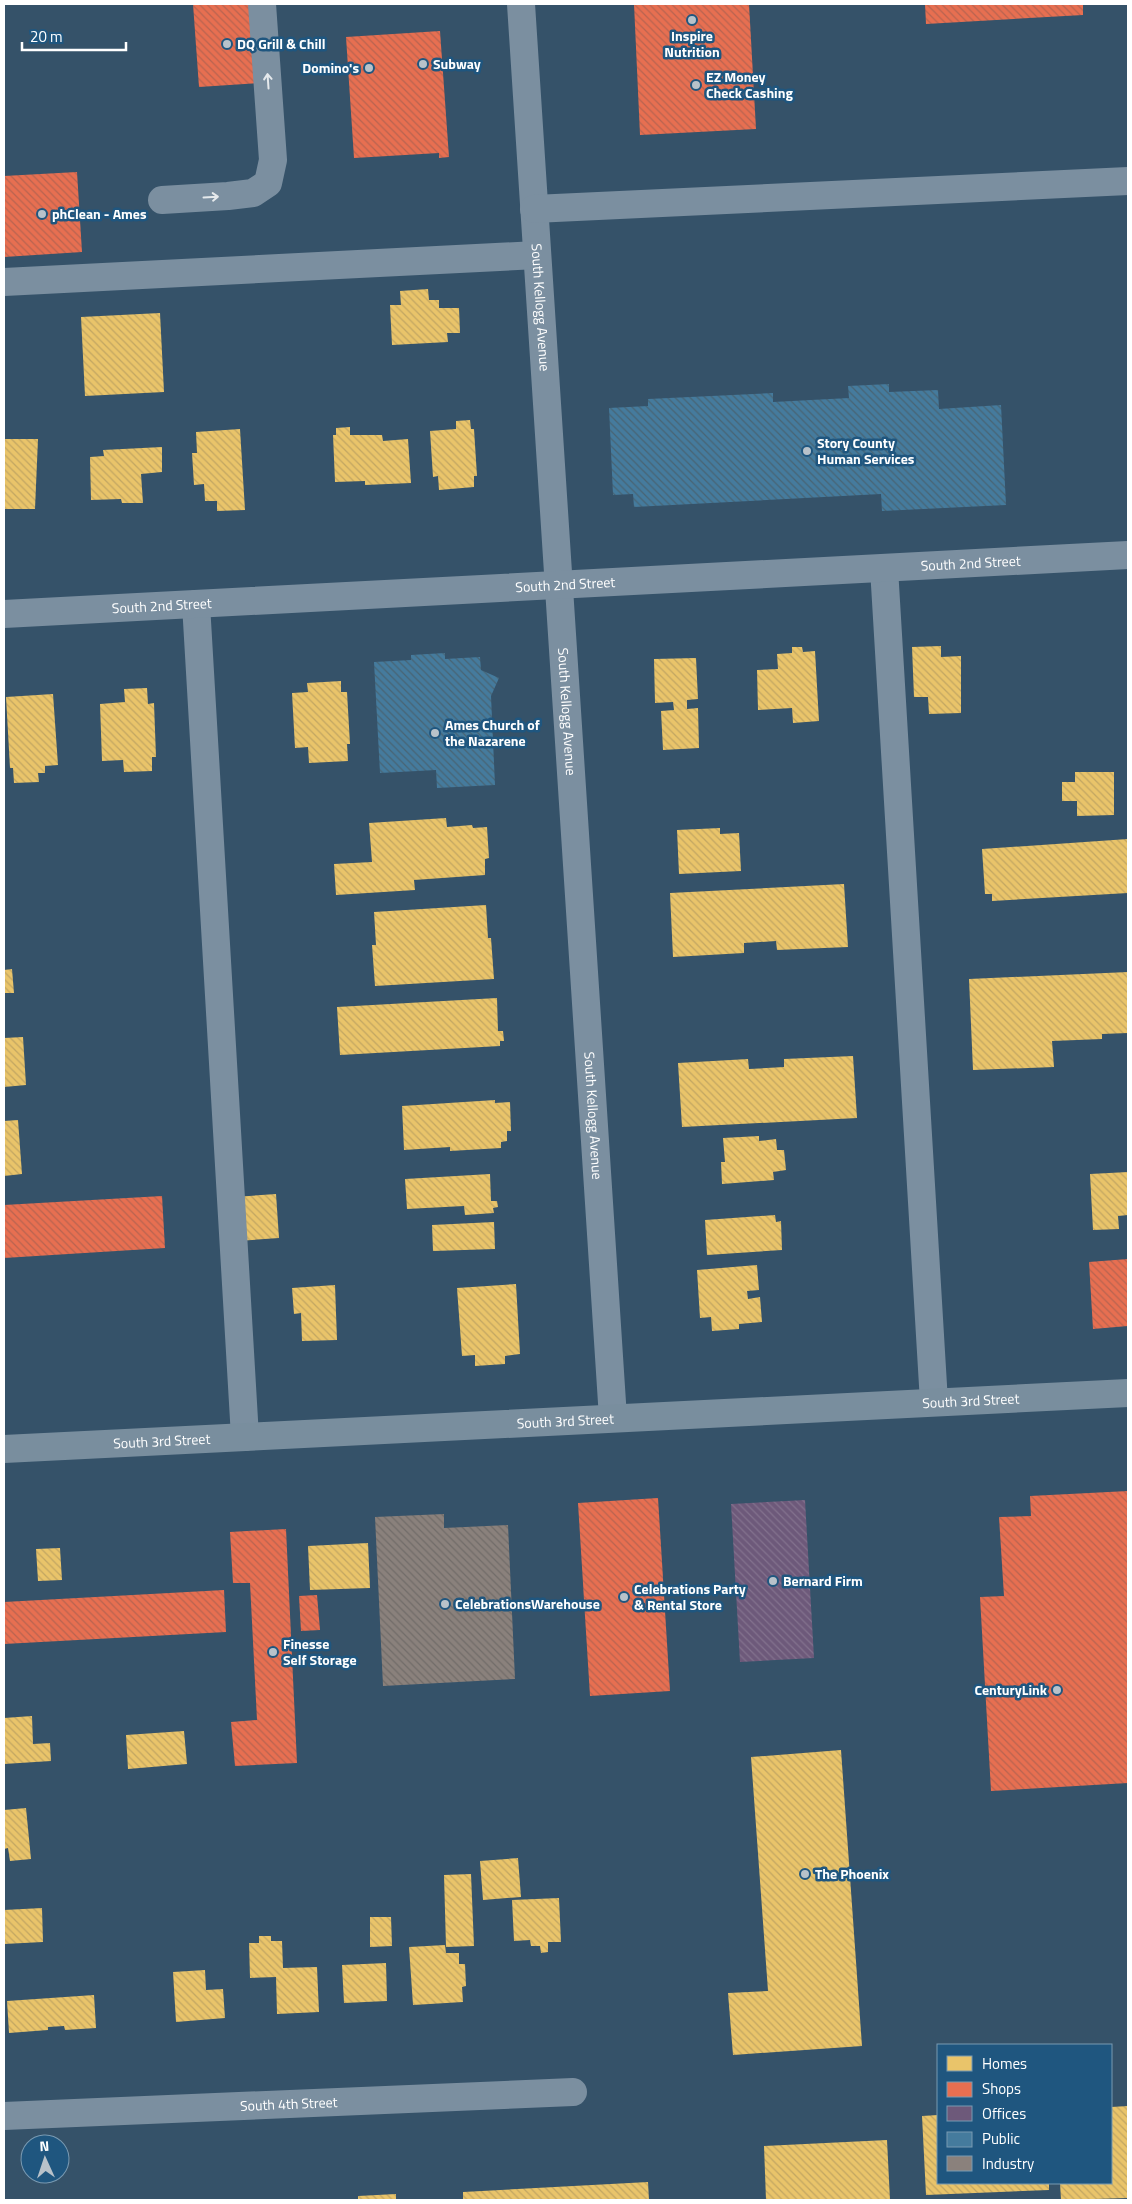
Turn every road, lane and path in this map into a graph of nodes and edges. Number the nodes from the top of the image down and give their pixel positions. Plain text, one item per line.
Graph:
1 (262, 4) edge
2 (521, 4) edge
3 (1128, 181) edge
4 (162, 200) dead end
5 (534, 210) junction
6 (537, 255) junction
7 (4, 282) edge
8 (1128, 556) edge
9 (884, 568) junction
10 (559, 585) junction
11 (196, 604) junction
12 (4, 614) edge
13 (1128, 1393) edge
14 (934, 1402) junction
15 (613, 1418) junction
16 (245, 1437) junction
17 (4, 1449) edge
18 (573, 2092) dead end
19 (4, 2116) edge

4 -> 1 street
2 - 5 street, South Kellogg Avenue
3 - 5 street
5 - 6 street, South Kellogg Avenue
6 - 7 street
6 - 10 street, South Kellogg Avenue
8 - 9 street, South 2nd Street
9 - 10 street, South 2nd Street
9 - 14 street
10 - 11 street, South 2nd Street
10 - 15 street, South Kellogg Avenue
11 - 12 street, South 2nd Street
11 - 16 street
13 - 14 main road, South 3rd Street
14 - 15 main road, South 3rd Street
15 - 16 main road, South 3rd Street
16 - 17 main road, South 3rd Street
18 - 19 street, South 4th Street

